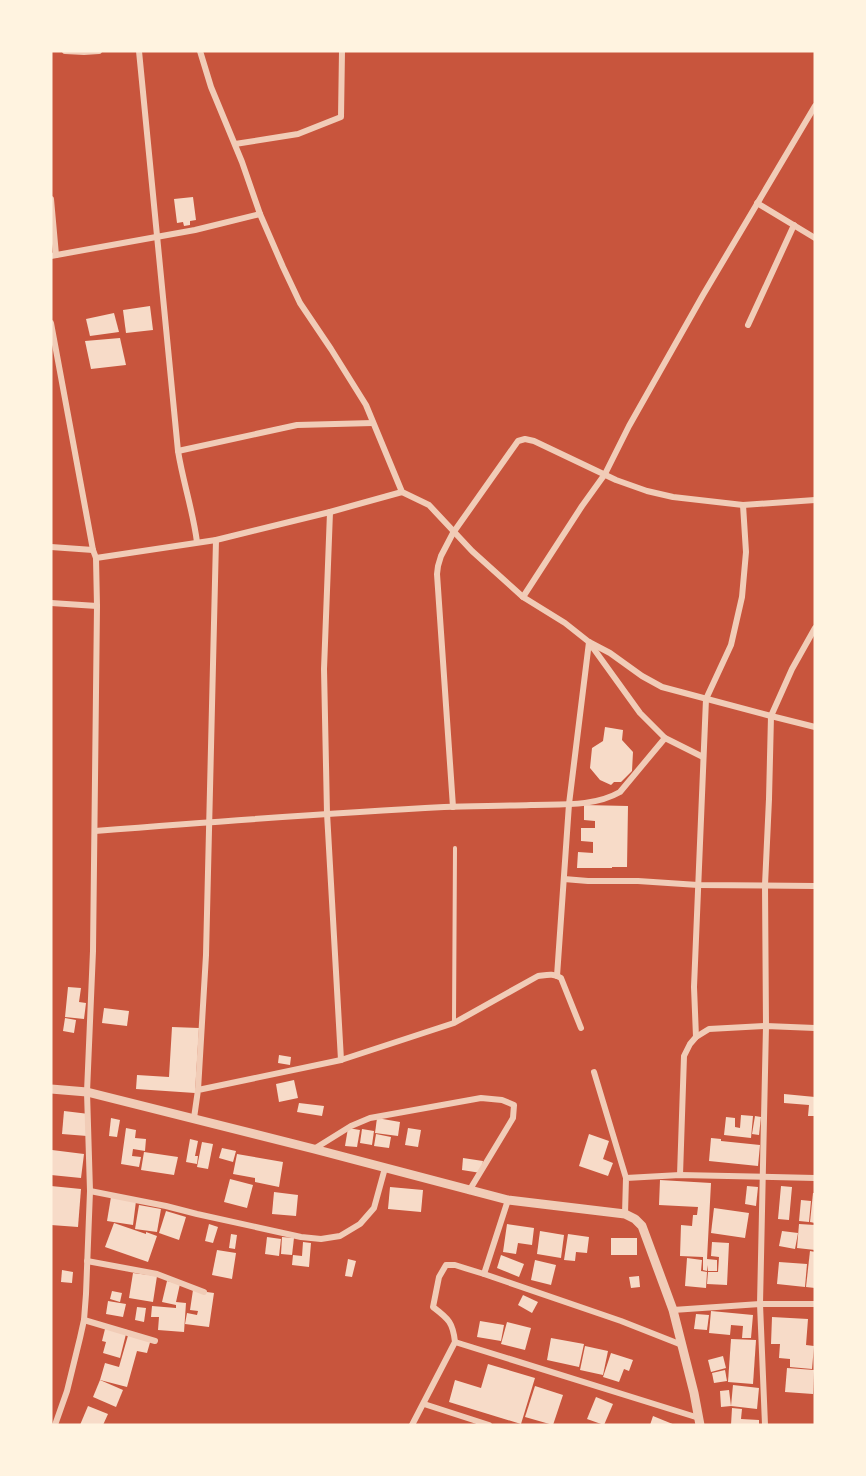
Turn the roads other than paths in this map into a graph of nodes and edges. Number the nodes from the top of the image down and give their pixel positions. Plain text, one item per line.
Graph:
1 (65, 51) edge
2 (99, 51) edge
3 (139, 51) edge
4 (200, 51) edge
5 (342, 51) edge
6 (815, 106) edge
7 (235, 144) junction
8 (51, 199) edge
9 (757, 203) junction
10 (260, 214) junction
11 (794, 225) junction
12 (158, 237) junction
13 (815, 238) edge
14 (53, 255) edge
15 (51, 323) edge
16 (748, 326) dead end
17 (373, 423) junction
18 (178, 451) junction
19 (605, 474) junction
20 (402, 492) junction
21 (815, 500) edge
22 (743, 505) junction
23 (330, 512) junction
24 (453, 532) junction
25 (216, 540) junction
26 (197, 542) junction
27 (51, 547) edge
28 (93, 550) junction
29 (96, 558) junction
30 (523, 597) junction
31 (51, 603) edge
32 (97, 606) junction
33 (815, 628) edge
34 (589, 642) junction
35 (706, 699) junction
36 (771, 716) junction
37 (815, 727) edge
38 (665, 738) junction
39 (703, 757) junction
40 (569, 804) junction
41 (453, 807) junction
42 (327, 813) junction
43 (210, 822) junction
44 (95, 831) junction
45 (455, 849) dead end
46 (564, 879) junction
47 (698, 885) junction
48 (765, 885) junction
49 (815, 886) edge
50 (557, 976) junction
51 (454, 1023) junction
52 (766, 1026) junction
53 (581, 1028) dead end
54 (815, 1028) edge
55 (696, 1037) junction
56 (341, 1060) junction
57 (594, 1072) dead end
58 (51, 1089) edge
59 (198, 1090) junction
60 (87, 1092) junction
61 (194, 1118) junction
62 (314, 1149) junction
63 (385, 1168) junction
64 (680, 1175) junction
65 (763, 1177) junction
66 (626, 1178) junction
67 (815, 1178) edge
68 (90, 1191) junction
69 (469, 1191) junction
70 (508, 1200) junction
71 (625, 1214) junction
72 (87, 1261) junction
73 (484, 1274) junction
74 (204, 1292) dead end
75 (760, 1304) junction
76 (815, 1304) edge
77 (673, 1310) junction
78 (84, 1320) junction
79 (155, 1341) dead end
80 (455, 1342) junction
81 (682, 1346) junction
82 (424, 1404) junction
83 (699, 1421) edge
84 (55, 1425) edge
85 (412, 1425) edge
86 (489, 1425) edge
87 (765, 1425) edge

1 - 2 street
3 - 12 street
4 - 7 street
5 - 7 street
6 - 9 street
7 - 10 street
8 - 14 street
9 - 11 street
9 - 19 street
10 - 12 street
10 - 17 street
11 - 13 street
11 - 16 street
12 - 14 street
12 - 18 street
15 - 28 street
17 - 18 street
17 - 20 street
18 - 26 street
19 - 22 street
19 - 24 street
19 - 30 street
20 - 23 street
20 - 24 street
21 - 22 street
22 - 35 street
23 - 25 street
23 - 42 street
24 - 30 street
24 - 41 street
25 - 26 street
25 - 43 street
26 - 29 street
27 - 28 street
28 - 29 street
29 - 32 street
30 - 34 street
31 - 32 street
32 - 44 street
33 - 36 street
34 - 35 street
34 - 38 street
34 - 40 street
35 - 36 street
35 - 39 street
36 - 37 street
36 - 48 street
38 - 39 street
38 - 40 street
39 - 47 street
40 - 41 street
40 - 46 street
41 - 42 street
42 - 43 street
42 - 56 street
43 - 44 street
43 - 59 street
44 - 60 street
45 - 51 lane
46 - 47 street
46 - 50 street
47 - 48 street
47 - 55 street
48 - 49 street
48 - 52 street
50 - 51 street
50 - 53 street
51 - 56 street
52 - 54 street
52 - 55 street
52 - 65 street
55 - 64 street
56 - 59 street
57 - 66 street
58 - 60 street
59 - 61 street
60 - 61 street
60 - 68 street
61 - 62 street
62 - 63 street
62 - 69 street
63 - 68 street
63 - 69 street
64 - 65 street
64 - 66 street
65 - 67 street
65 - 75 street
66 - 71 street
68 - 72 street
69 - 70 street
70 - 71 street
70 - 73 street
71 - 77 street
72 - 74 street
72 - 78 street
73 - 80 street
73 - 81 street
75 - 76 street
75 - 77 street
75 - 87 street
77 - 81 street
78 - 79 street
78 - 84 street
80 - 82 street
80 - 83 street
81 - 83 street
82 - 85 street
82 - 86 street

